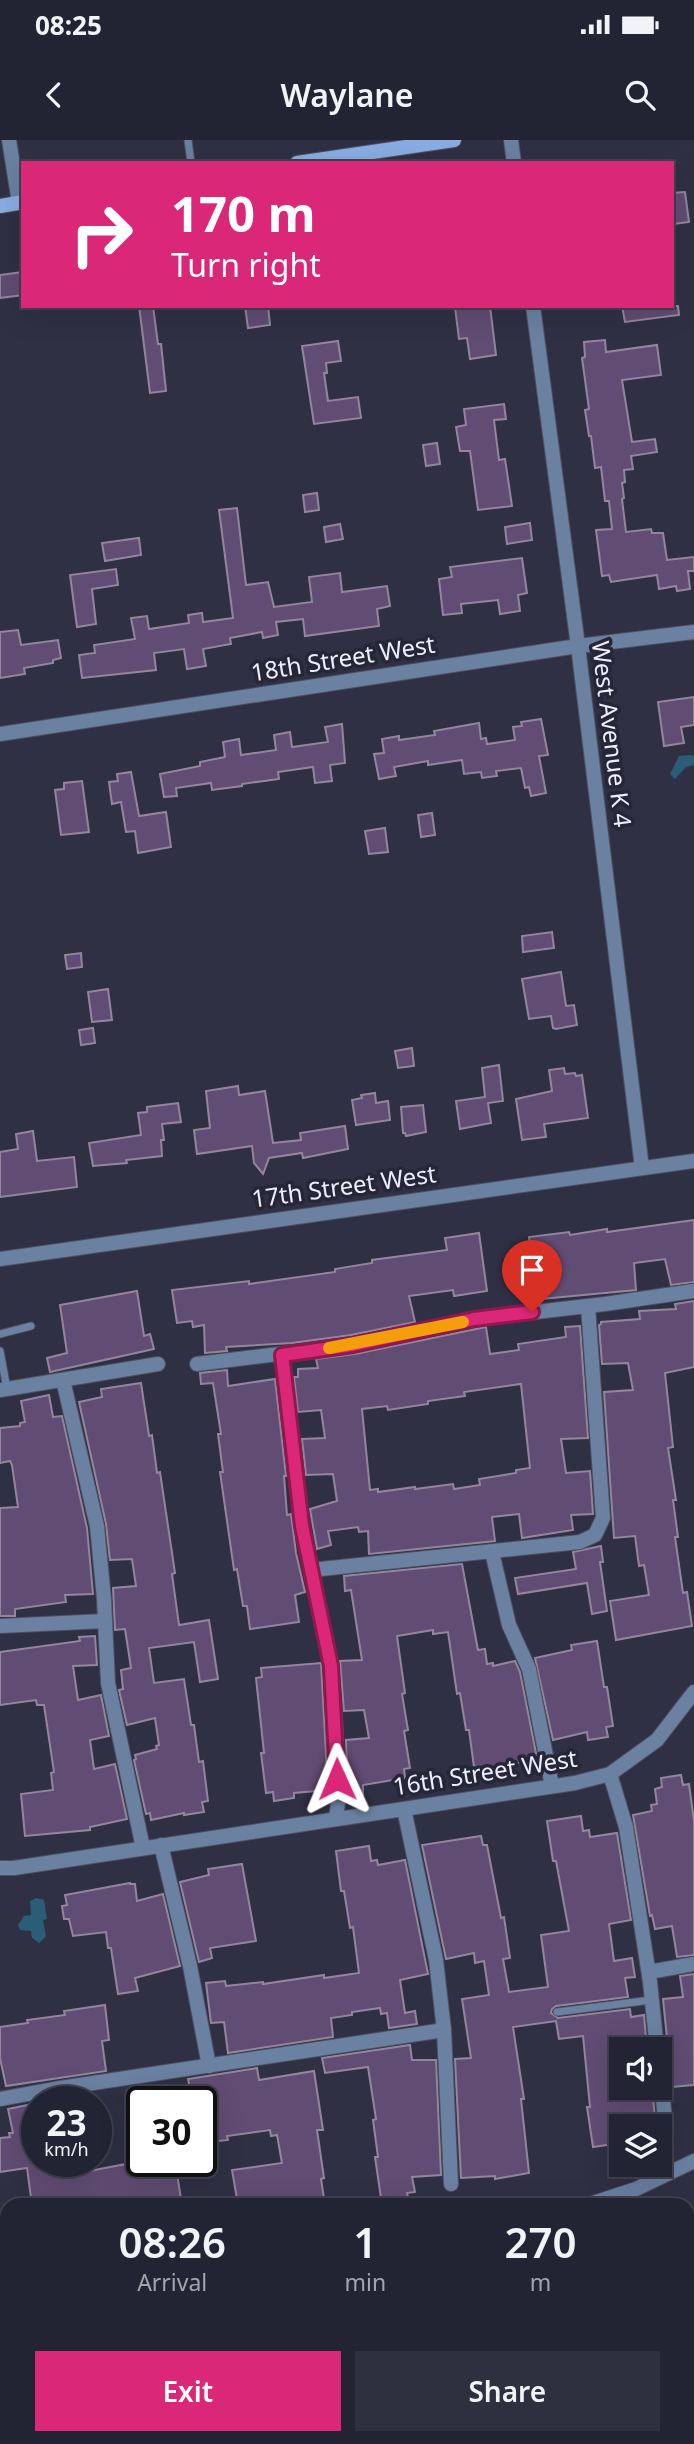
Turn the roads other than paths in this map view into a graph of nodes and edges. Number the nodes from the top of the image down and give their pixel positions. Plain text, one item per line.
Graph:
1 (9, 140) edge
2 (188, 140) edge
3 (454, 140) edge
4 (511, 140) edge
5 (191, 161) edge
6 (326, 161) edge
7 (514, 161) edge
8 (21, 203) edge
9 (0, 206) edge
10 (533, 308) edge
11 (694, 632) edge
12 (578, 646) junction
13 (0, 734) edge
14 (694, 1161) edge
15 (642, 1168) junction
16 (0, 1259) edge
17 (694, 1291) edge
18 (588, 1306) junction
19 (31, 1326) dead end
20 (0, 1334) edge
21 (0, 1351) edge
22 (282, 1355) junction
23 (158, 1364) dead end
24 (197, 1364) dead end
25 (63, 1380) junction
26 (4, 1389) edge
27 (492, 1552) junction
28 (311, 1570) junction
29 (105, 1621) junction
30 (0, 1626) edge
31 (694, 1692) edge
32 (610, 1774) junction
33 (552, 1786) junction
34 (404, 1809) junction
35 (336, 1819) junction
36 (161, 1845) junction
37 (143, 1848) junction
38 (0, 1868) edge
39 (694, 1964) edge
40 (649, 1972) junction
41 (652, 2000) junction
42 (557, 2011) dead end
43 (444, 2030) junction
44 (656, 2037) edge
45 (209, 2066) junction
46 (0, 2099) edge
47 (694, 2161) edge
48 (451, 2183) dead end
49 (608, 2198) edge

1 - 8 street
2 - 5 lane
3 - 6 main road
4 - 7 street
8 - 9 main road
10 - 12 street, West Avenue K 4
11 - 12 street, 18th Street West
12 - 13 street, 18th Street West
12 - 15 street, West Avenue K 4
14 - 15 street, 17th Street West
15 - 16 street, 17th Street West
17 - 18 street
18 - 22 street
18 - 27 street
19 - 20 lane
21 - 26 lane
22 - 24 street
22 - 28 street
23 - 25 street
25 - 26 street
25 - 29 street
27 - 28 street
27 - 33 street
28 - 35 street
29 - 30 street
29 - 37 street
31 - 32 street, 16th Street West
32 - 33 street, 16th Street West
32 - 40 street
33 - 34 street, 16th Street West
34 - 35 street, 16th Street West
34 - 43 street
35 - 36 street, 16th Street West
36 - 37 street, 16th Street West
36 - 45 street
37 - 38 street, 16th Street West
39 - 40 street
40 - 41 street
41 - 42 lane
41 - 44 street
43 - 45 street
43 - 48 street
45 - 46 street
47 - 49 street

